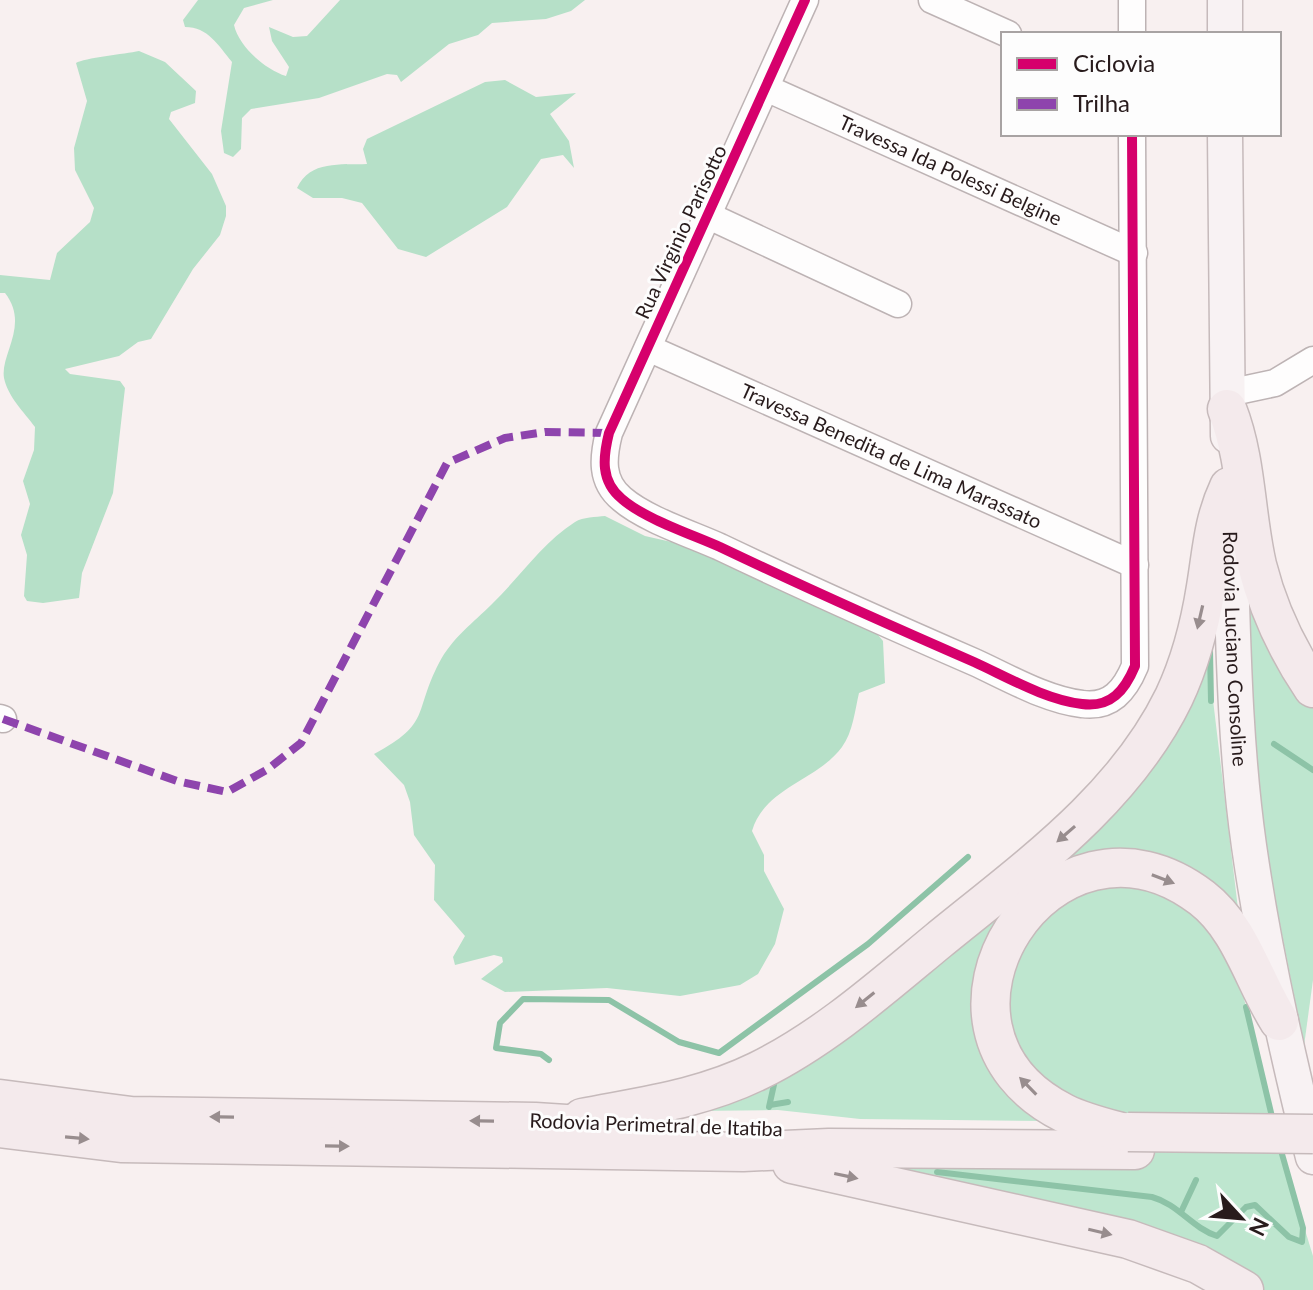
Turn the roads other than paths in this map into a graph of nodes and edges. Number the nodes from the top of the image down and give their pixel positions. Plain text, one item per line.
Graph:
1 (805, 0) edge
2 (932, 0) edge
3 (1132, 0) edge
4 (1225, 0) edge
5 (1004, 32) edge
6 (1132, 32) edge
7 (1225, 32) edge
8 (766, 88) junction
9 (1132, 136) edge
10 (1225, 136) edge
11 (709, 216) junction
12 (1134, 253) junction
13 (898, 304) dead end
14 (648, 348) junction
15 (1313, 360) edge
16 (1228, 401) junction
17 (1229, 487) junction
18 (1135, 565) junction
19 (1313, 688) edge
20 (1279, 1021) junction
21 (0, 1099) edge
22 (560, 1123) junction
23 (0, 1128) edge
24 (1313, 1134) edge
25 (1128, 1138) junction
26 (743, 1152) junction
27 (1313, 1155) edge
28 (1244, 1290) edge

1 - 8 street, Rua Virginio Parisotto
2 - 5 street
3 - 6 street
4 - 7 main road
8 - 11 street, Rua Virginio Parisotto
8 - 12 street, Travessa Ida Polessi Belgine
9 - 12 street
10 - 16 main road, Rodovia Luciano Consoline
11 - 13 street
11 - 14 street, Rua Virginio Parisotto
12 - 18 street
14 - 18 street, Travessa Benedita de Lima Marassato
14 - 18 street, Rua Virginio Parisotto
15 - 16 street
16 - 17 main road, Rodovia Luciano Consoline
16 - 19 highway
17 - 20 main road, Rodovia Luciano Consoline
17 -> 22 highway
25 -> 20 highway
20 - 27 main road, Rodovia Luciano Consoline
22 -> 21 highway, Rodovia Perimetral de Itatiba
22 - 25 highway, Rodovia Perimetral de Itatiba
23 -> 26 highway, Rodovia Perimetral de Itatiba
24 - 25 highway, Rodovia Perimetral de Itatiba, bridge
25 - 26 highway, Rodovia Perimetral de Itatiba
25 - 27 highway, Rodovia Perimetral de Itatiba
26 -> 28 highway

